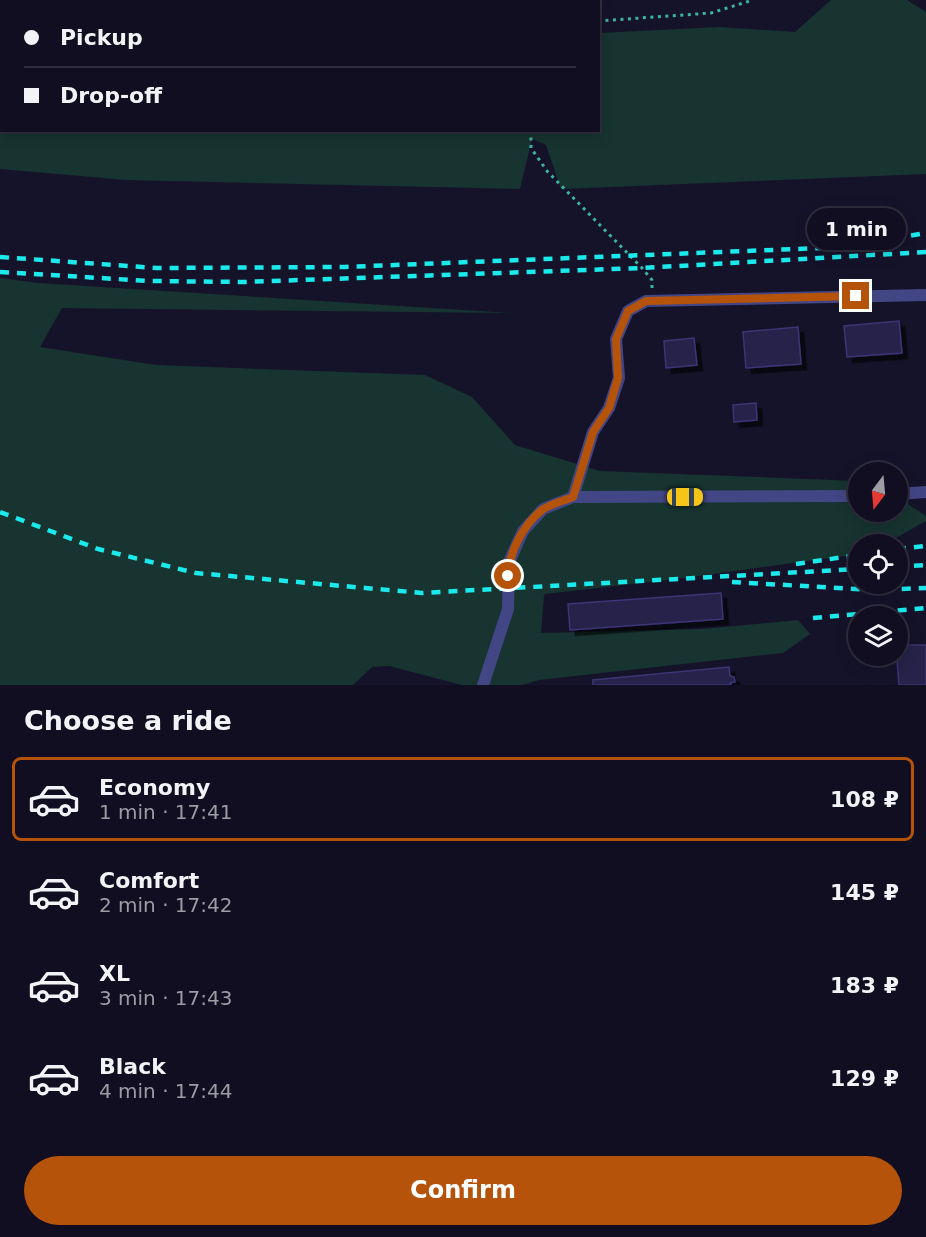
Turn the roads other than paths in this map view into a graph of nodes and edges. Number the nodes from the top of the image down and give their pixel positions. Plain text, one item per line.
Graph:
1 (926, 295) edge
2 (926, 492) edge
3 (908, 493) edge
4 (848, 496) edge
5 (573, 497) junction
6 (483, 685) edge

1 - 5 street
2 - 3 street
4 - 5 street
5 - 6 street

